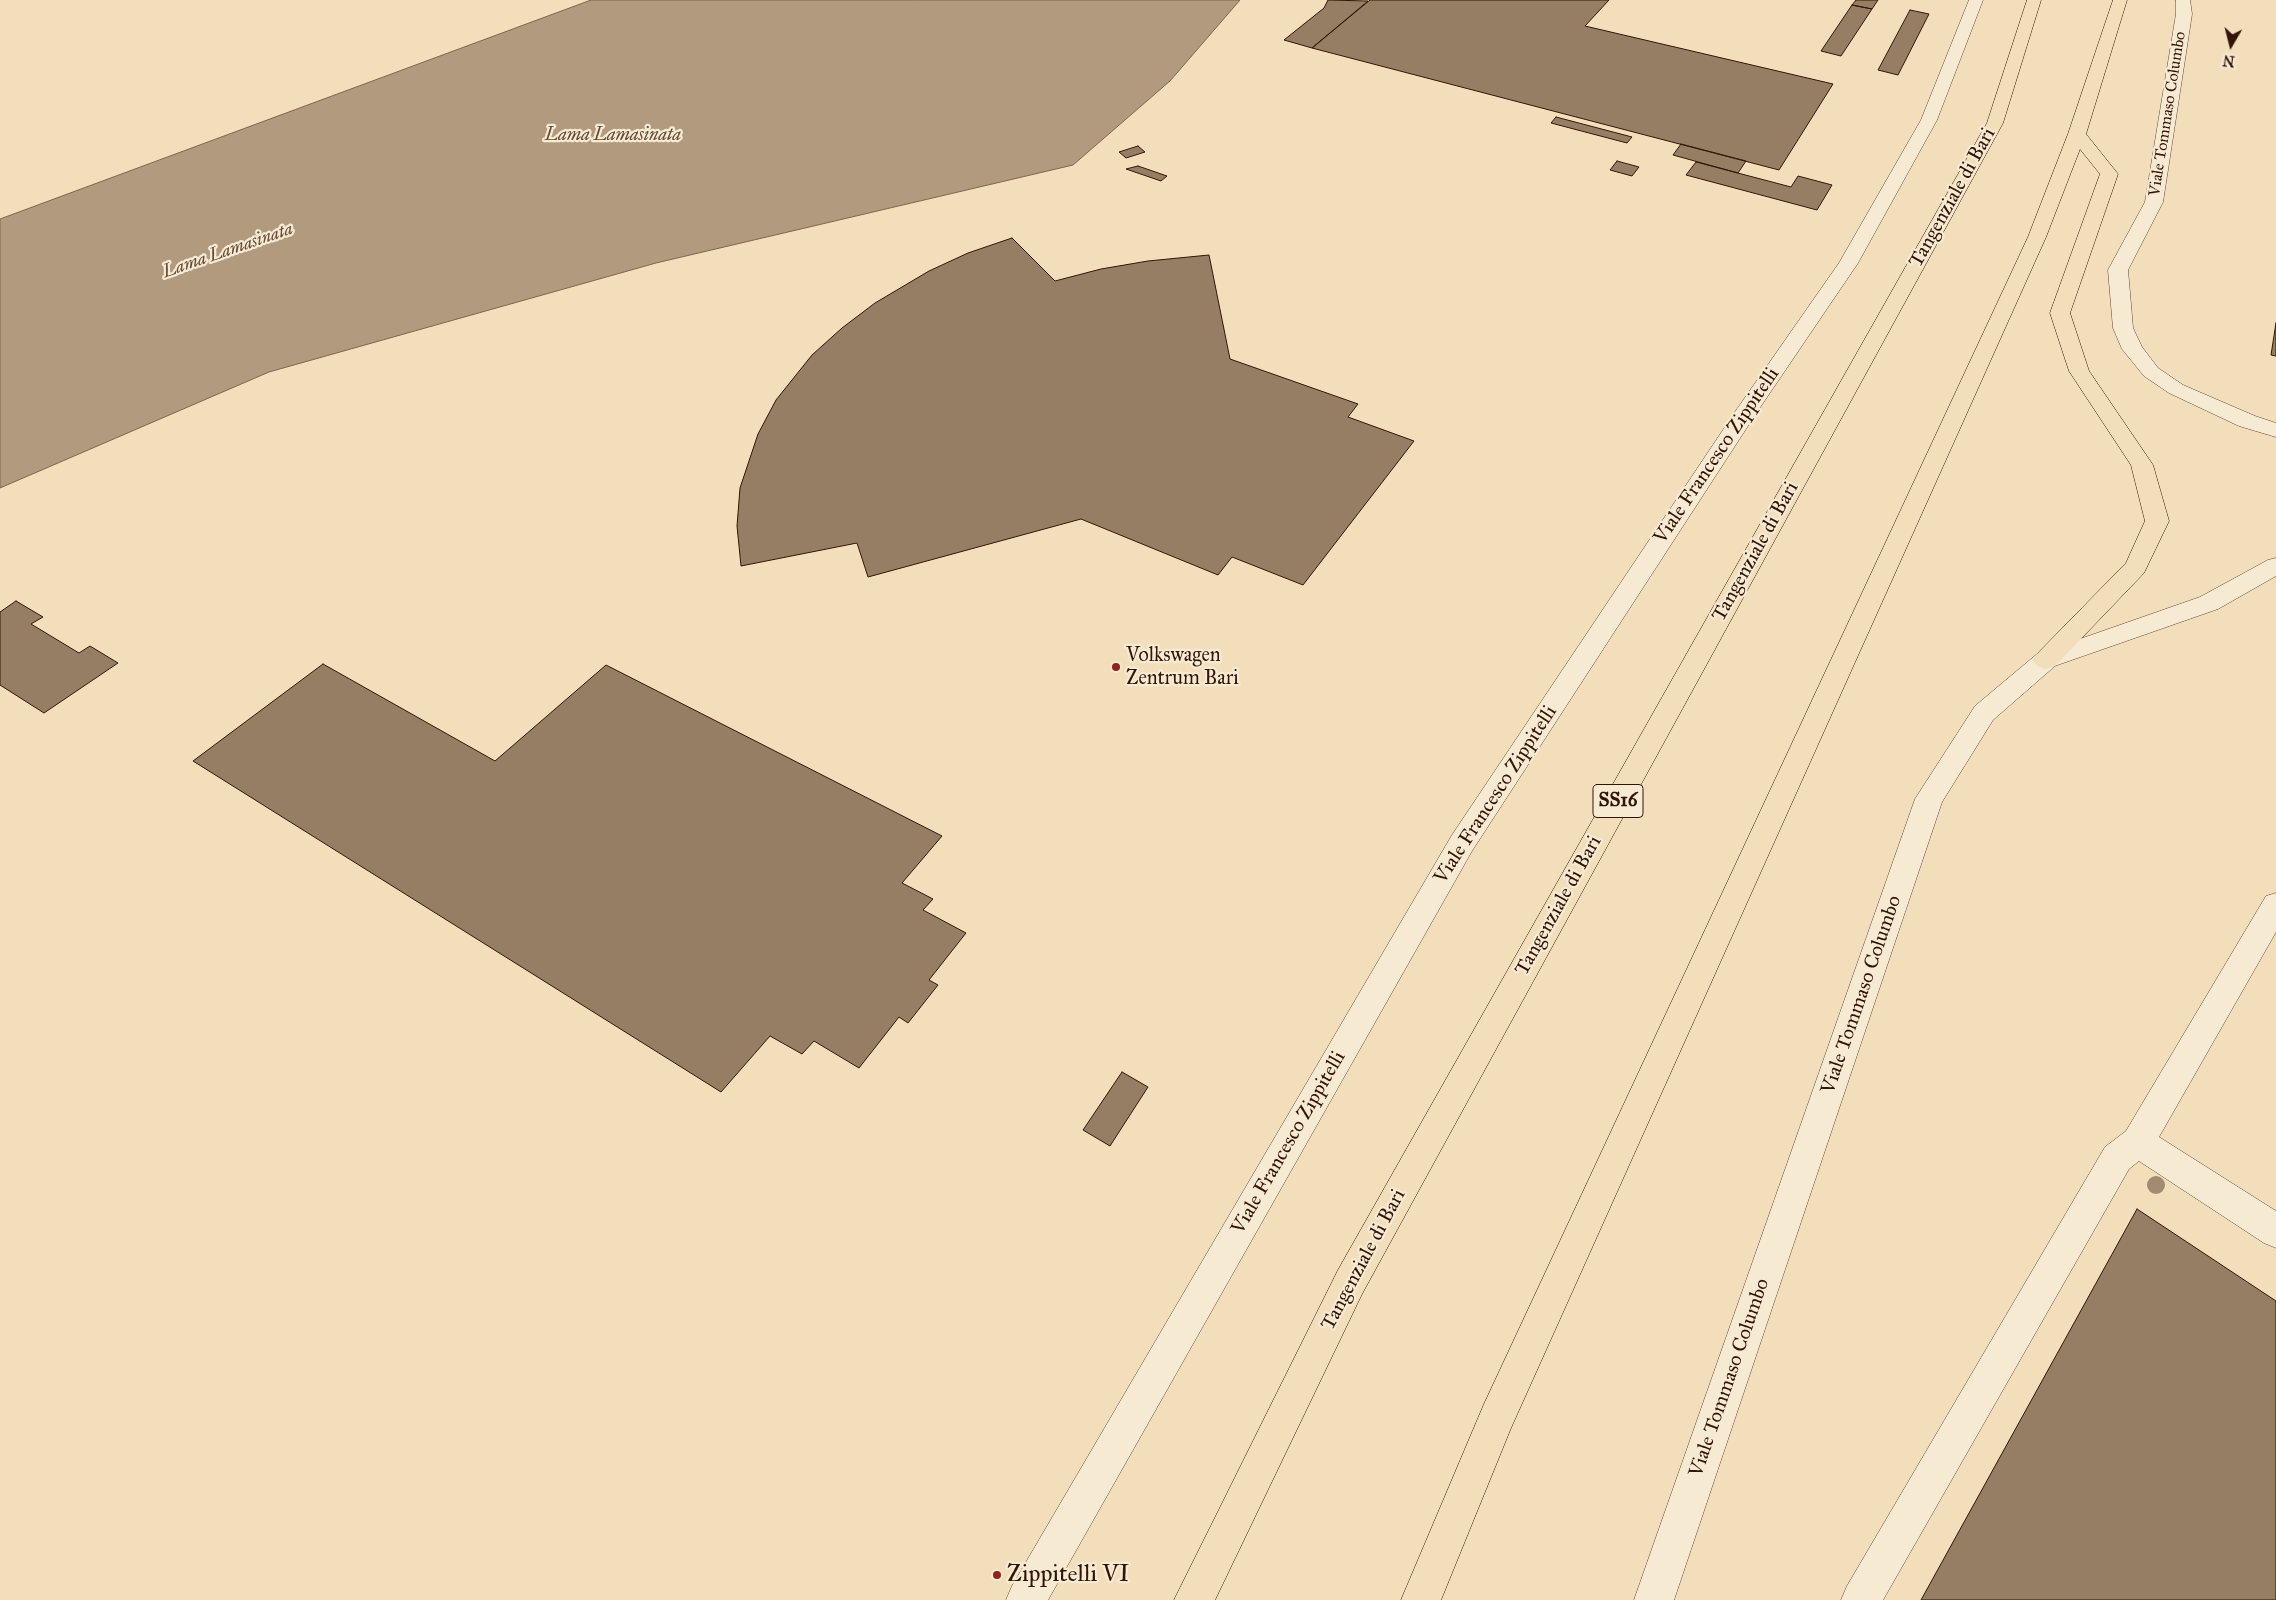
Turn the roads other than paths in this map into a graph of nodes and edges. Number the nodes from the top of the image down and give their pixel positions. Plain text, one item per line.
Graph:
1 (1976, 0) edge
2 (2034, 0) edge
3 (2120, 0) edge
4 (2183, 0) edge
5 (2077, 134) junction
6 (2276, 430) edge
7 (2276, 566) edge
8 (2046, 660) junction
9 (2276, 904) edge
10 (2138, 1142) junction
11 (2276, 1231) edge
12 (1026, 1600) edge
13 (1194, 1600) edge
14 (1420, 1600) edge
15 (1654, 1600) edge
16 (1861, 1600) edge

1 - 12 street, Viale Francesco Zippitelli
2 - 13 highway, Tangenziale di Bari / SS16
3 - 5 highway
4 - 6 street, Viale Tommaso Columbo
5 - 8 highway
5 - 14 highway
7 - 8 street, Viale Tommaso Columbo
8 - 15 street, Viale Tommaso Columbo
9 - 10 street
10 - 11 street
10 - 16 street

